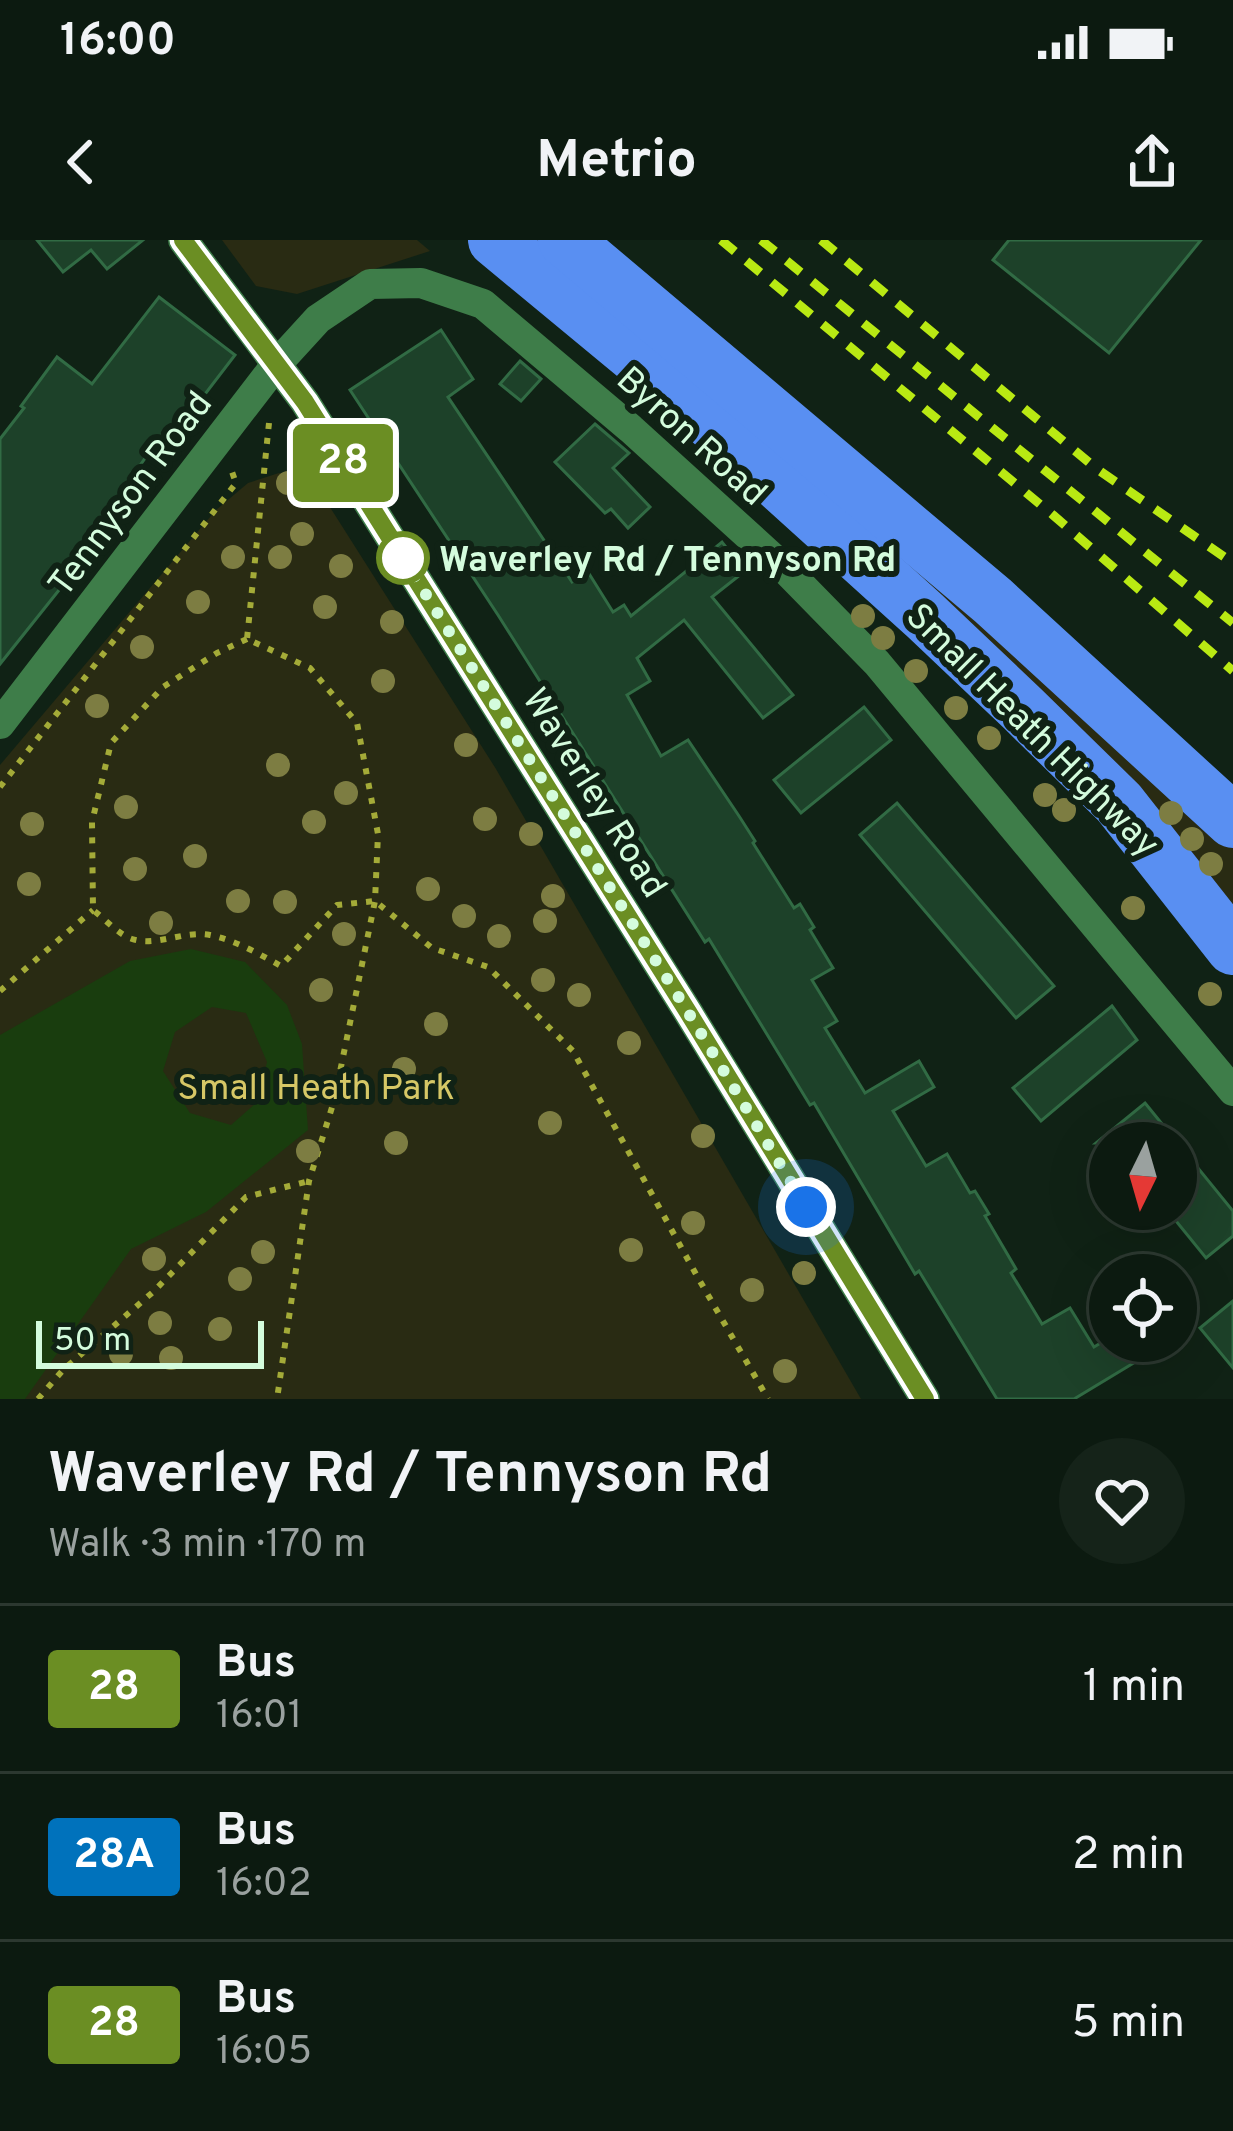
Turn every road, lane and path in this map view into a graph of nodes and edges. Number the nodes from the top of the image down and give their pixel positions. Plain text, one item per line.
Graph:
1 (183, 240) edge
2 (494, 240) edge
3 (566, 240) edge
4 (275, 366) junction
5 (221, 436) junction
6 (248, 639) junction
7 (0, 724) edge
8 (0, 788) edge
9 (1233, 821) edge
10 (375, 901) junction
11 (93, 910) junction
12 (1233, 948) edge
13 (0, 992) edge
14 (1233, 1091) edge
15 (309, 1181) junction
16 (38, 1399) edge
17 (277, 1399) edge
18 (768, 1399) edge
19 (925, 1399) edge

1 - 4 street, Waverley Road
2 - 12 highway, Small Heath Highway
3 - 9 highway, Small Heath Highway
4 - 5 street, Tennyson Road
4 - 6 path
4 - 14 street, Byron Road
4 - 19 street, Waverley Road
5 - 7 street, Tennyson Road
5 - 8 path
6 - 10 path
6 - 11 path
10 - 11 path
10 - 15 path
10 - 18 path
11 - 13 path
15 - 16 path
15 - 17 path

